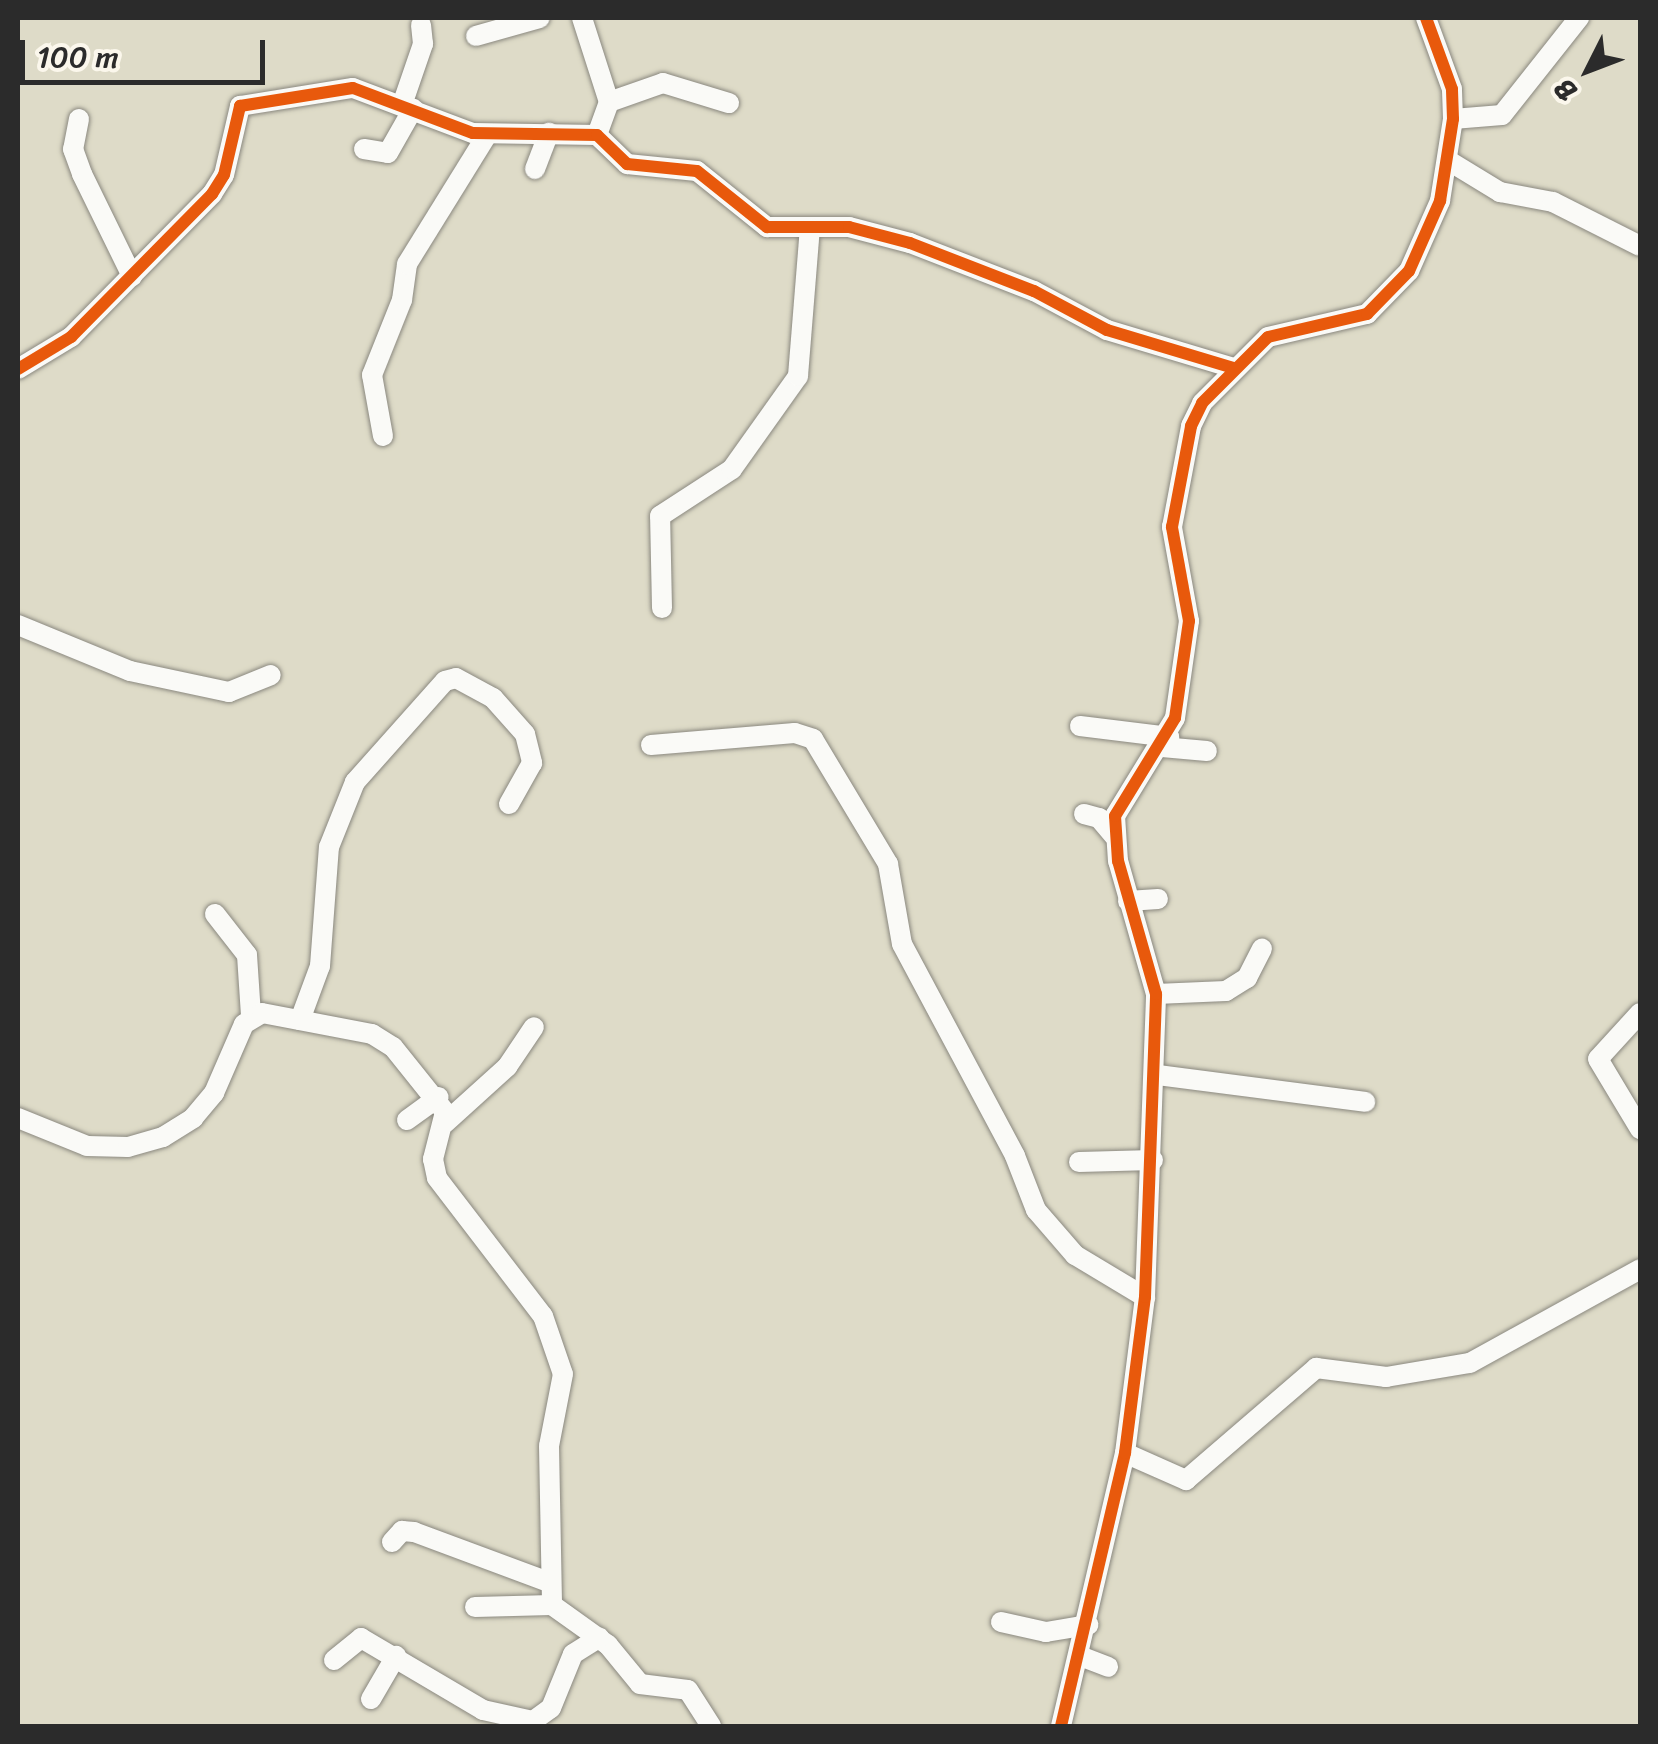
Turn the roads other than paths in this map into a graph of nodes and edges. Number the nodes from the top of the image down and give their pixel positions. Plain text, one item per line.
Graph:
1 (540, 18) edge
2 (582, 18) edge
3 (1426, 18) edge
4 (1579, 18) edge
5 (421, 25) dead end
6 (476, 36) dead end
7 (609, 102) junction
8 (729, 103) dead end
9 (407, 107) junction
10 (79, 119) dead end
11 (1454, 119) junction
12 (548, 134) junction
13 (487, 135) junction
14 (597, 136) junction
15 (364, 149) dead end
16 (1449, 161) junction
17 (535, 170) dead end
18 (810, 228) junction
19 (1640, 246) edge
20 (132, 276) junction
21 (1234, 368) junction
22 (18, 369) edge
23 (383, 436) dead end
24 (662, 608) dead end
25 (18, 625) edge
26 (271, 674) dead end
27 (1080, 726) dead end
28 (1165, 742) junction
29 (651, 744) dead end
30 (1207, 751) dead end
31 (509, 804) dead end
32 (1084, 814) dead end
33 (1114, 836) junction
34 (1158, 900) dead end
35 (1128, 901) junction
36 (215, 914) dead end
37 (1262, 950) dead end
38 (1156, 994) junction
39 (1640, 1013) edge
40 (251, 1016) junction
41 (300, 1020) junction
42 (534, 1027) dead end
43 (1158, 1075) junction
44 (439, 1097) junction
45 (1365, 1102) dead end
46 (18, 1118) edge
47 (407, 1120) dead end
48 (445, 1124) junction
49 (1640, 1130) edge
50 (1153, 1160) junction
51 (1079, 1162) dead end
52 (1640, 1269) edge
53 (1146, 1297) junction
54 (1125, 1453) junction
55 (392, 1542) dead end
56 (551, 1582) junction
57 (552, 1605) junction
58 (476, 1607) dead end
59 (1001, 1622) dead end
60 (1088, 1625) junction
61 (599, 1638) junction
62 (396, 1656) junction
63 (1080, 1656) junction
64 (334, 1660) dead end
65 (1108, 1667) dead end
66 (371, 1698) dead end
67 (711, 1726) edge
68 (1061, 1726) edge

1 - 6 street
2 - 7 street
3 - 11 street
4 - 11 street
5 - 9 street
7 - 8 street
7 - 14 street
9 - 13 street
9 - 15 street
9 - 20 street
10 - 20 street
11 - 16 street
12 - 13 street
12 - 14 street
12 - 17 street
13 - 23 street
14 - 18 street
16 - 19 street
16 - 21 street
18 - 21 street
18 - 24 street
20 - 22 street
21 - 28 street
25 - 26 street
27 - 28 street
28 - 30 street
28 - 33 street
29 - 53 street
31 - 41 street
32 - 33 street
33 - 35 street
34 - 35 street
35 - 38 street
36 - 40 street
37 - 38 street
38 - 43 street
39 - 49 street
40 - 41 street
40 - 46 street
41 - 44 street
42 - 48 street
43 - 45 street
43 - 50 street
44 - 47 street
44 - 48 street
48 - 56 street
50 - 51 street
50 - 53 street
52 - 54 street
53 - 54 street
54 - 60 street
55 - 56 street
56 - 57 street
57 - 58 street
57 - 61 street
59 - 60 street
60 - 63 street
61 - 62 street
61 - 67 street
62 - 64 street
62 - 66 street
63 - 65 street
63 - 68 street

